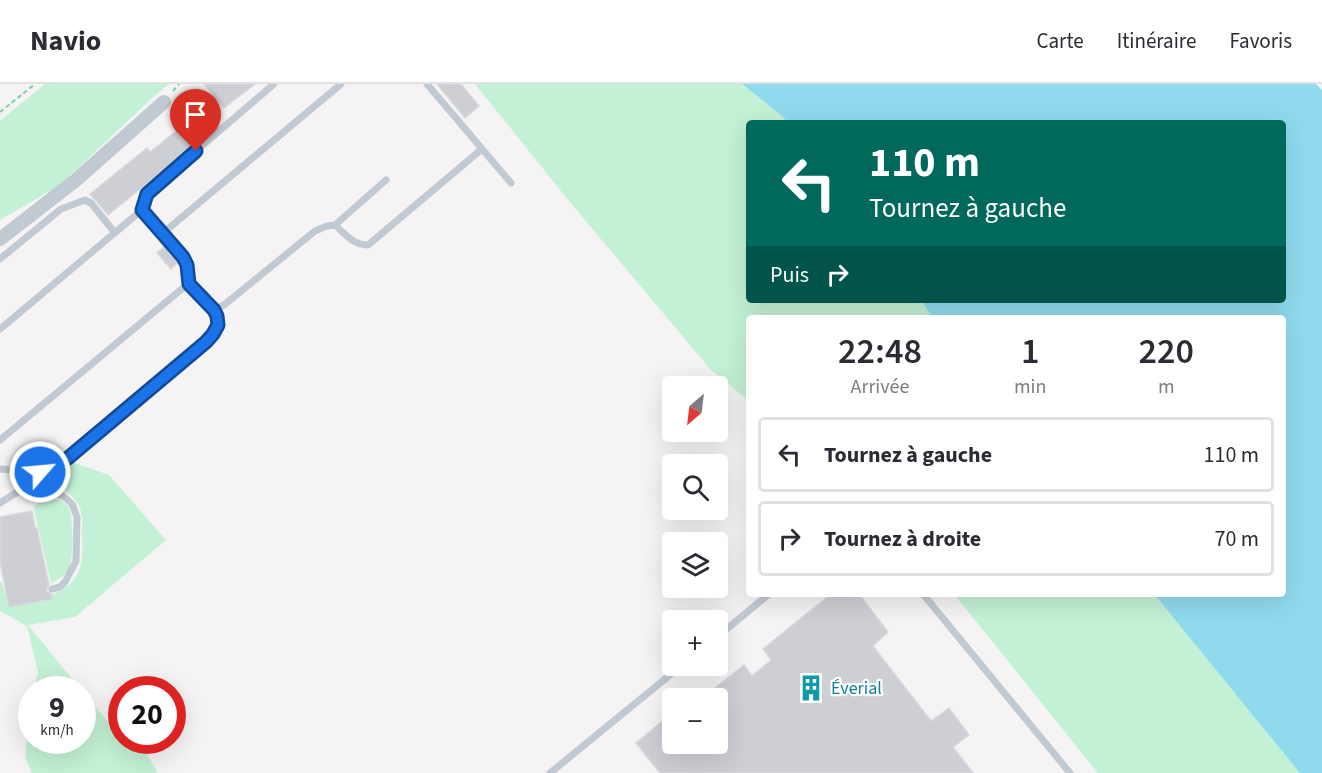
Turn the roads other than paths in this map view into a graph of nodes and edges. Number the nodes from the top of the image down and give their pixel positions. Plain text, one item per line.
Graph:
1 (274, 84) edge
2 (341, 84) edge
3 (428, 84) edge
4 (164, 102) dead end
5 (482, 149) junction
6 (386, 180) dead end
7 (511, 183) dead end
8 (142, 210) junction
9 (335, 225) junction
10 (115, 233) junction
11 (163, 233) junction
12 (0, 239) edge
13 (0, 259) edge
14 (189, 284) junction
15 (214, 310) junction
16 (0, 329) edge
17 (0, 440) edge
18 (0, 469) edge
19 (40, 472) junction
20 (38, 487) junction
21 (0, 503) edge
22 (52, 589) dead end
23 (766, 597) edge
24 (925, 597) edge
25 (728, 628) edge
26 (669, 676) edge
27 (550, 773) edge
28 (1070, 773) edge

1 - 8 lane
2 - 11 lane
3 - 5 lane
4 - 12 street
5 - 7 lane
5 - 9 lane
6 - 9 lane
8 - 10 lane
8 - 11 lane
9 - 15 lane
10 - 13 lane
10 - 16 lane
11 - 14 lane
14 - 15 lane
14 - 17 lane
15 - 19 lane
18 - 19 lane
19 - 20 lane
20 - 21 lane
20 - 22 lane
23 - 25 lane
24 - 28 lane
26 - 27 lane

